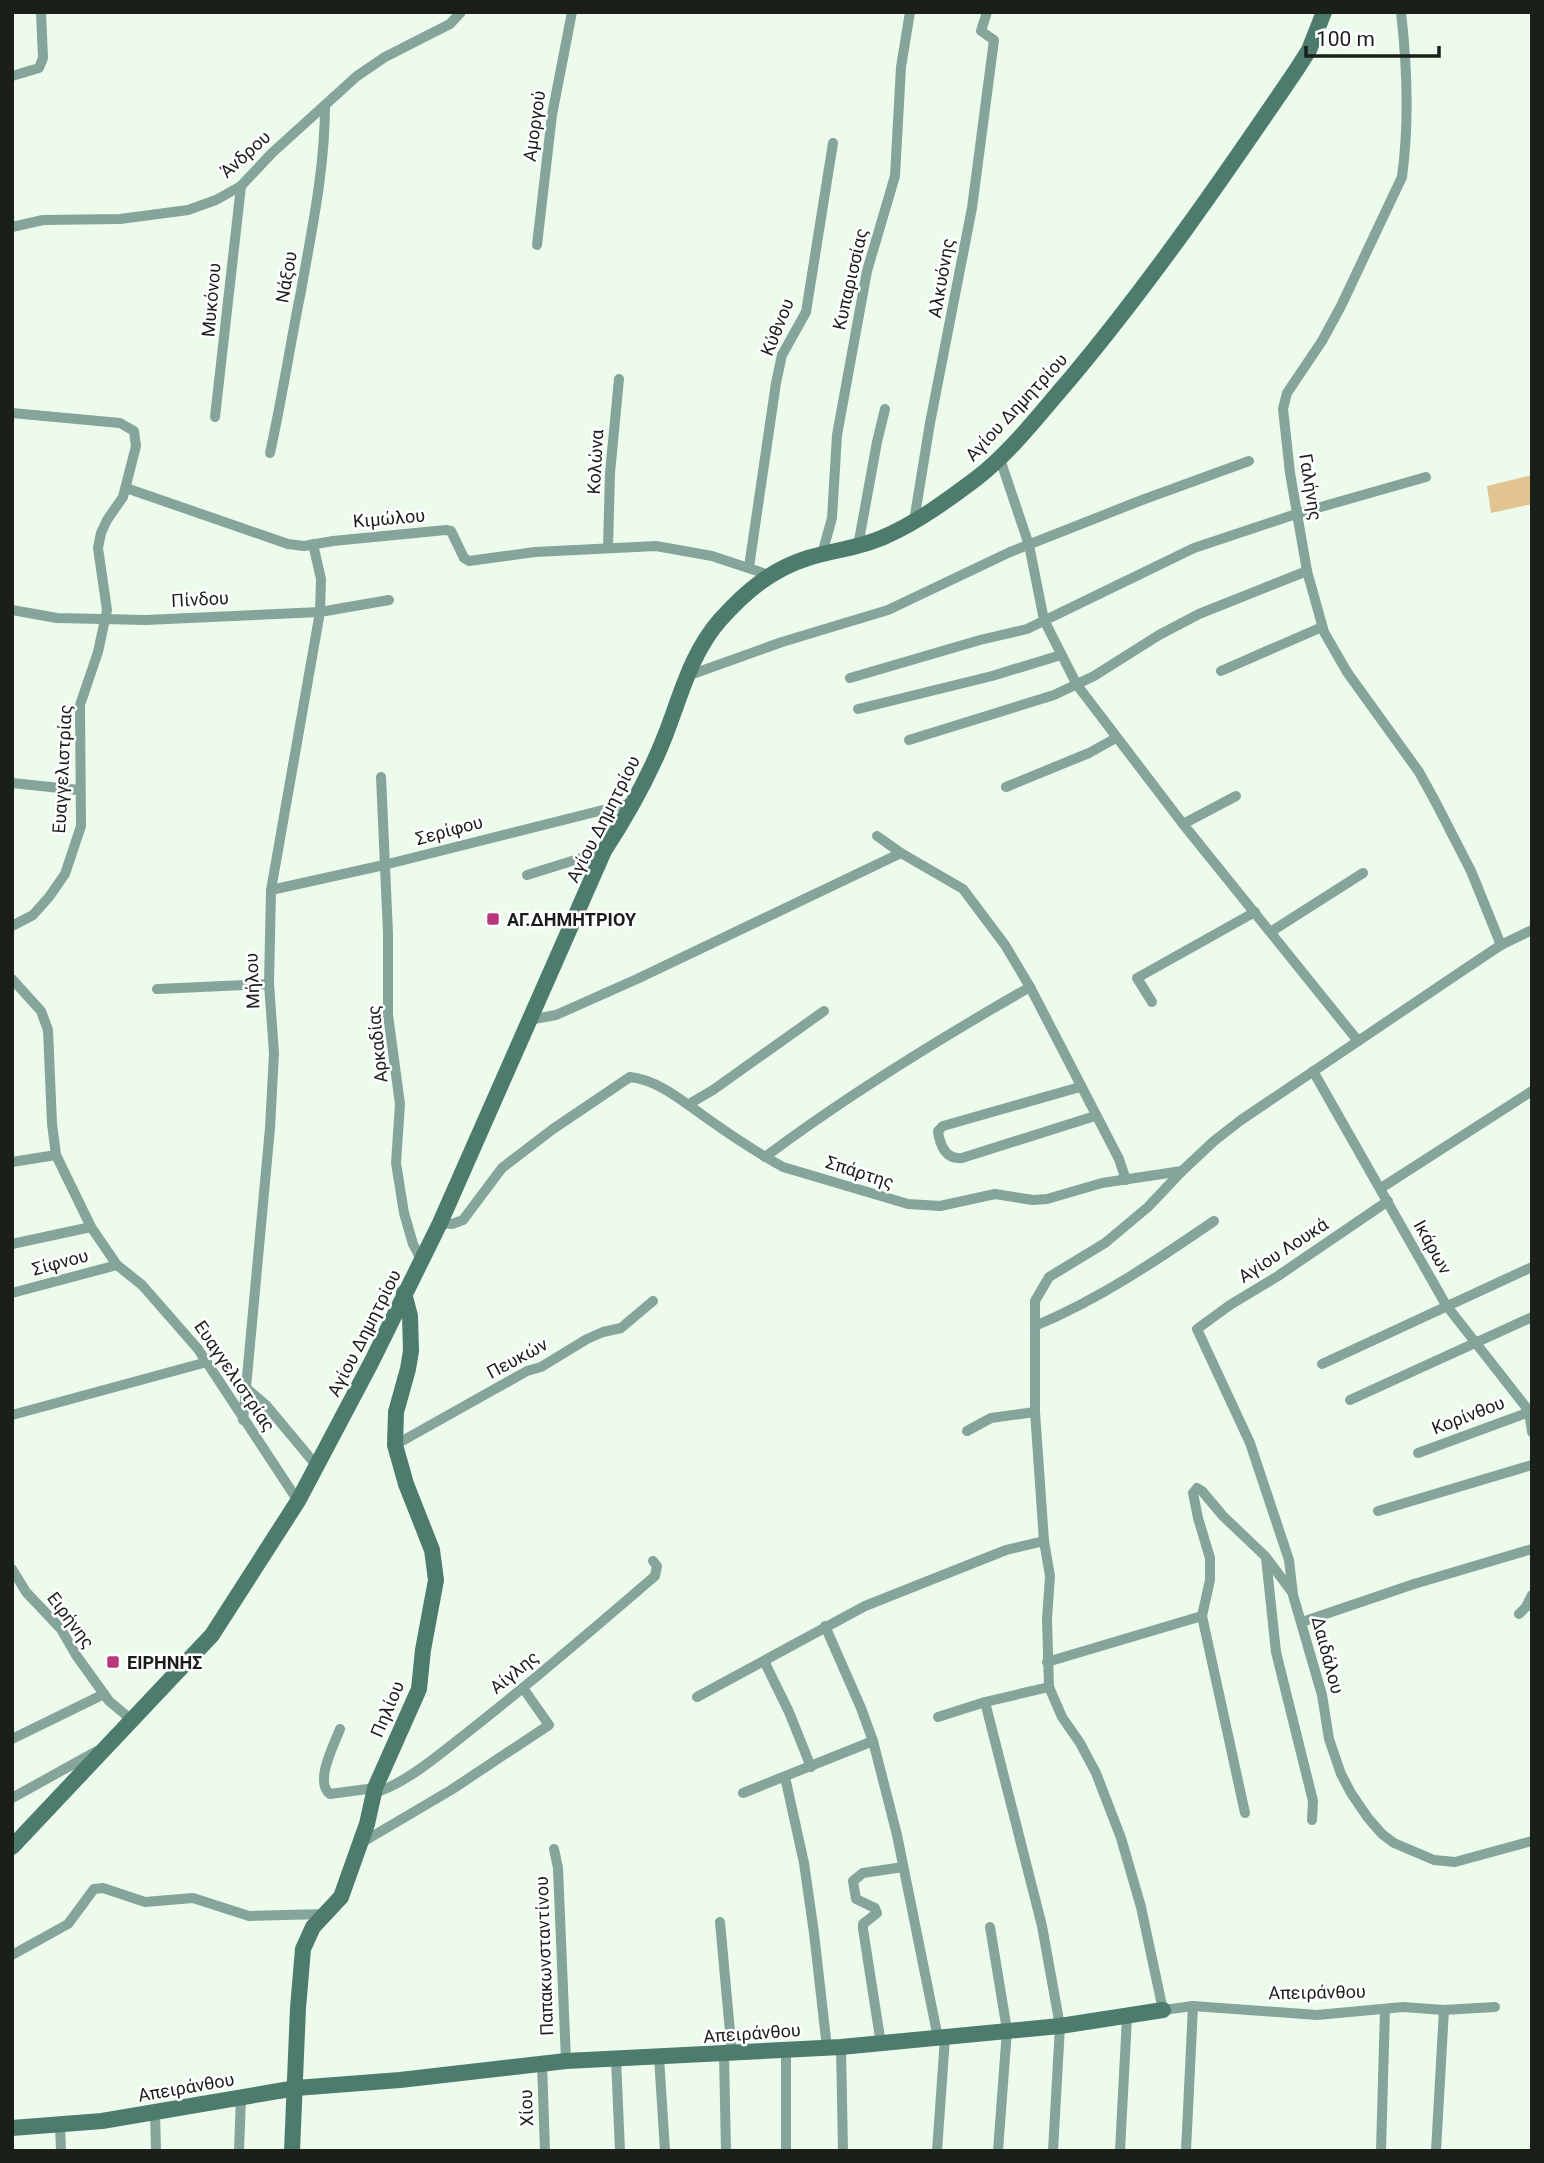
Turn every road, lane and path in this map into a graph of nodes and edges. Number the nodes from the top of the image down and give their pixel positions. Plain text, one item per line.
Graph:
1 (41, 12) edge
2 (461, 12) edge
3 (572, 12) edge
4 (910, 12) edge
5 (988, 12) edge
6 (1324, 12) edge
7 (1401, 12) edge
8 (12, 76) edge
9 (325, 105) junction
10 (833, 143) dead end
11 (241, 186) junction
12 (12, 227) edge
13 (537, 245) dead end
14 (619, 379) dead end
15 (885, 409) dead end
16 (12, 413) edge
17 (215, 417) dead end
18 (270, 453) dead end
19 (999, 456) junction
20 (1249, 461) dead end
21 (1426, 477) dead end
22 (126, 488) junction
23 (1296, 514) junction
24 (914, 521) junction
25 (313, 544) junction
26 (1029, 545) junction
27 (858, 546) junction
28 (608, 548) junction
29 (822, 554) junction
30 (749, 567) junction
31 (1307, 571) junction
32 (769, 575) junction
33 (389, 600) dead end
34 (12, 610) edge
35 (320, 612) junction
36 (106, 620) junction
37 (1044, 620) junction
38 (1322, 627) junction
39 (1061, 655) junction
40 (1220, 671) dead end
41 (686, 677) junction
42 (850, 678) dead end
43 (1077, 685) junction
44 (858, 709) dead end
45 (1116, 738) junction
46 (909, 740) dead end
47 (381, 777) dead end
48 (12, 783) edge
49 (1006, 787) dead end
50 (79, 790) junction
51 (1236, 796) dead end
52 (635, 802) junction
53 (1184, 824) junction
54 (877, 836) dead end
55 (604, 851) junction
56 (901, 853) junction
57 (384, 865) junction
58 (1363, 873) dead end
59 (527, 875) dead end
60 (271, 890) junction
61 (1255, 912) junction
62 (12, 926) edge
63 (1532, 930) edge
64 (1272, 931) junction
65 (1501, 946) junction
66 (12, 979) edge
67 (269, 984) junction
68 (1031, 987) junction
69 (157, 989) dead end
70 (12, 992) edge
71 (24, 992) junction
72 (1152, 1002) dead end
73 (824, 1011) dead end
74 (529, 1020) junction
75 (1358, 1041) junction
76 (1313, 1071) junction
77 (1080, 1087) junction
78 (1532, 1091) edge
79 (689, 1104) junction
80 (1095, 1115) junction
81 (56, 1155) junction
82 (765, 1157) junction
83 (12, 1162) edge
84 (1182, 1171) junction
85 (1126, 1180) junction
86 (1381, 1188) junction
87 (1388, 1201) junction
88 (1214, 1221) dead end
89 (440, 1223) junction
90 (91, 1227) junction
91 (12, 1244) edge
92 (422, 1261) junction
93 (117, 1265) junction
94 (1532, 1267) edge
95 (12, 1293) edge
96 (404, 1293) junction
97 (653, 1301) dead end
98 (1446, 1305) junction
99 (1532, 1317) edge
100 (1035, 1326) junction
101 (1197, 1329) joint
102 (1474, 1343) junction
103 (207, 1362) junction
104 (1322, 1364) dead end
105 (246, 1388) junction
106 (1350, 1400) dead end
107 (1530, 1411) edge
108 (1035, 1412) junction
109 (12, 1415) edge
110 (243, 1420) junction
111 (967, 1431) dead end
112 (1532, 1432) edge
113 (395, 1445) junction
114 (1418, 1454) dead end
115 (316, 1465) junction
116 (1532, 1465) edge
117 (298, 1501) junction
118 (1378, 1511) dead end
119 (1044, 1541) junction
120 (1532, 1549) edge
121 (1265, 1556) junction
122 (653, 1560) dead end
123 (12, 1569) edge
124 (1293, 1595) junction
125 (1532, 1595) edge
126 (1519, 1614) dead end
127 (1202, 1616) junction
128 (1302, 1622) junction
129 (825, 1626) junction
130 (764, 1661) junction
131 (1047, 1662) junction
132 (1049, 1687) junction
133 (523, 1688) junction
134 (104, 1695) junction
135 (697, 1697) dead end
136 (985, 1702) junction
137 (938, 1717) dead end
138 (133, 1721) junction
139 (340, 1729) dead end
140 (12, 1739) edge
141 (873, 1741) junction
142 (108, 1745) junction
143 (811, 1767) junction
144 (786, 1777) junction
145 (374, 1790) junction
146 (743, 1793) dead end
147 (12, 1798) edge
148 (1245, 1813) dead end
149 (1312, 1820) dead end
150 (1532, 1841) edge
151 (361, 1843) junction
152 (12, 1847) edge
153 (554, 1849) dead end
154 (903, 1867) junction
155 (326, 1914) junction
156 (720, 1922) dead end
157 (990, 1927) dead end
158 (12, 1955) edge
159 (1193, 2006) junction
160 (1495, 2007) dead end
161 (1385, 2009) junction
162 (1163, 2010) junction
163 (1444, 2010) junction
164 (1127, 2017) junction
165 (1060, 2026) junction
166 (1007, 2030) junction
167 (942, 2038) junction
168 (881, 2043) junction
169 (834, 2047) junction
170 (786, 2051) junction
171 (728, 2055) junction
172 (659, 2057) junction
173 (616, 2059) junction
174 (566, 2061) junction
175 (542, 2063) junction
176 (296, 2088) junction
177 (242, 2096) junction
178 (155, 2112) junction
179 (60, 2124) junction
180 (12, 2128) edge
181 (61, 2151) edge
182 (156, 2151) edge
183 (239, 2151) edge
184 (292, 2151) edge
185 (545, 2151) edge
186 (620, 2151) edge
187 (665, 2151) edge
188 (726, 2151) edge
189 (786, 2151) edge
190 (843, 2151) edge
191 (937, 2151) edge
192 (998, 2151) edge
193 (1054, 2151) edge
194 (1120, 2151) edge
195 (1186, 2151) edge
196 (1381, 2151) edge
197 (1436, 2151) edge

1 - 8 street
2 - 9 street, Άνδρου
3 - 13 street, Αμοργού
4 - 29 street, Κυπαρισσίας
5 - 24 street, Αλκυόνης
6 - 19 street, Αγίου Δημητρίου
7 - 23 street, Γαλήνης
9 - 11 street, Άνδρου
9 - 18 street, Νάξου
10 - 30 street, Κύθνου
11 - 12 street, Άνδρου
11 - 17 street, Μυκόνου
14 - 28 street, Κολώνα
15 - 27 street
16 - 22 street, Ευαγγελιστρίας
19 - 24 street, Αγίου Δημητρίου
19 - 26 street
20 - 26 street
21 - 23 street
22 - 25 street, Κιμώλου
22 - 36 street, Ευαγγελιστρίας
23 - 31 street, Γαλήνης
23 - 37 street
24 - 27 street, Αγίου Δημητρίου
25 - 28 street, Κιμώλου
25 - 35 street, Μήλου
26 - 37 street
26 - 41 street
27 - 29 street, Αγίου Δημητρίου
28 - 30 street, Κιμώλου
29 - 32 street, Αγίου Δημητρίου
30 - 32 street, Κιμώλου
31 - 38 street, Γαλήνης
31 - 43 street
32 - 41 street, Αγίου Δημητρίου
33 - 35 street, Πίνδου
34 - 36 street, Πίνδου
35 - 36 street, Πίνδου
35 - 60 street, Μήλου
36 - 50 street, Ευαγγελιστρίας
37 - 39 street
37 - 42 street
38 - 40 street
38 - 65 street, Γαλήνης
39 - 43 street
39 - 44 street
41 - 52 street, Αγίου Δημητρίου
43 - 45 street
43 - 46 street
45 - 49 street
45 - 53 street
47 - 57 street, Αρκαδίας
48 - 50 street
50 - 62 street, Ευαγγελιστρίας
51 - 53 street
52 - 55 street, Αγίου Δημητρίου
52 - 57 street, Σερίφου
53 - 61 street
54 - 56 street
55 - 59 street
55 - 74 street, Αγίου Δημητρίου
56 - 68 street
56 - 74 street
57 - 60 street, Σερίφου
57 - 92 street, Αρκαδίας
58 - 64 street
60 - 67 street, Μήλου
61 - 64 street
61 - 72 street
63 - 65 street
64 - 75 street
65 - 75 street
66 - 71 street, Ευαγγελιστρίας
67 - 69 street
67 - 105 street, Μήλου
68 - 77 street
68 - 82 street
70 - 71 street
71 - 81 street, Ευαγγελιστρίας
73 - 79 street
74 - 89 street, Αγίου Δημητρίου
75 - 76 street
76 - 84 street
76 - 86 street, Ικάρων
77 - 80 street
77 - 80 street
78 - 86 street
79 - 82 street, Σπάρτης
79 - 89 street, Σπάρτης
80 - 85 street
81 - 83 street
81 - 90 street, Ευαγγελιστρίας
82 - 85 street, Σπάρτης
84 - 85 street, Σπάρτης
84 - 100 street
86 - 87 street, Ικάρων
87 - 98 street, Ικάρων
87 - 101 street, Αγίου Λουκά
88 - 100 street
89 - 92 street, Αγίου Δημητρίου
90 - 91 street
90 - 93 street, Ευαγγελιστρίας
92 - 96 street, Αγίου Δημητρίου
93 - 95 street, Σίφνου
93 - 103 street, Ευαγγελιστρίας
94 - 98 street
96 - 113 street, Πηλίου
96 - 115 street, Αγίου Δημητρίου
97 - 113 street, Πευκών
98 - 102 street, Ικάρων
98 - 104 street
99 - 102 street
100 - 108 street
101 - 124 street, Δαιδάλου
102 - 106 street
102 - 107 street, Ικάρων
103 - 109 street
103 - 110 street, Ευαγγελιστρίας
105 - 110 street, Μήλου
105 - 115 street
107 - 112 street
107 - 114 street, Κορίνθου
108 - 111 street
108 - 119 street
110 - 117 street, Ευαγγελιστρίας
113 - 145 street, Πηλίου
115 - 117 street, Αγίου Δημητρίου
116 - 118 street
117 - 138 street, Αγίου Δημητρίου
119 - 129 street
119 - 131 street
120 - 128 street
121 - 124 street
121 - 127 street
121 - 149 street
122 - 133 street, Αίγλης
123 - 134 street, Ειρήνης
124 - 128 street, Δαιδάλου
125 - 126 street
127 - 131 street
127 - 148 street
128 - 150 street, Δαιδάλου
129 - 130 street
129 - 141 street
130 - 135 street
130 - 143 street
131 - 132 street
132 - 136 street
132 - 162 street
133 - 145 street, Αίγλης
133 - 151 street
134 - 138 street, Ειρήνης
134 - 140 street
136 - 137 street
136 - 165 street
138 - 142 street, Αγίου Δημητρίου
139 - 145 street, Αίγλης
141 - 143 street
141 - 154 street
142 - 147 street
142 - 152 street, Αγίου Δημητρίου
143 - 144 street
144 - 146 street
144 - 169 street
145 - 151 street, Πηλίου
151 - 155 street, Πηλίου
153 - 174 street, Παπακωνσταντίνου
154 - 167 street
154 - 168 street
155 - 158 street
155 - 176 street, Πηλίου
156 - 171 street
157 - 166 street
159 - 161 street, Απειράνθου
159 - 162 street, Απειράνθου
159 - 195 street
160 - 163 street, Απειράνθου
161 - 163 street, Απειράνθου
161 - 196 street
162 - 164 street, Απειράνθου
163 - 197 street
164 - 165 street, Απειράνθου
164 - 194 street
165 - 166 street, Απειράνθου
165 - 193 street
166 - 167 street, Απειράνθου
166 - 192 street
167 - 168 street, Απειράνθου
167 - 191 street
168 - 169 street, Απειράνθου
169 - 170 street, Απειράνθου
169 - 190 street
170 - 171 street, Απειράνθου
170 - 189 street
171 - 172 street, Απειράνθου
171 - 188 street
172 - 173 street, Απειράνθου
172 - 187 street
173 - 174 street, Απειράνθου
173 - 186 street
174 - 175 street, Απειράνθου
175 - 176 street, Απειράνθου
175 - 185 street, Χίου
176 - 177 street, Απειράνθου
176 - 184 street, Πηλίου
177 - 178 street, Απειράνθου
177 - 183 street
178 - 179 street, Απειράνθου
178 - 182 street
179 - 180 street, Απειράνθου
179 - 181 street

